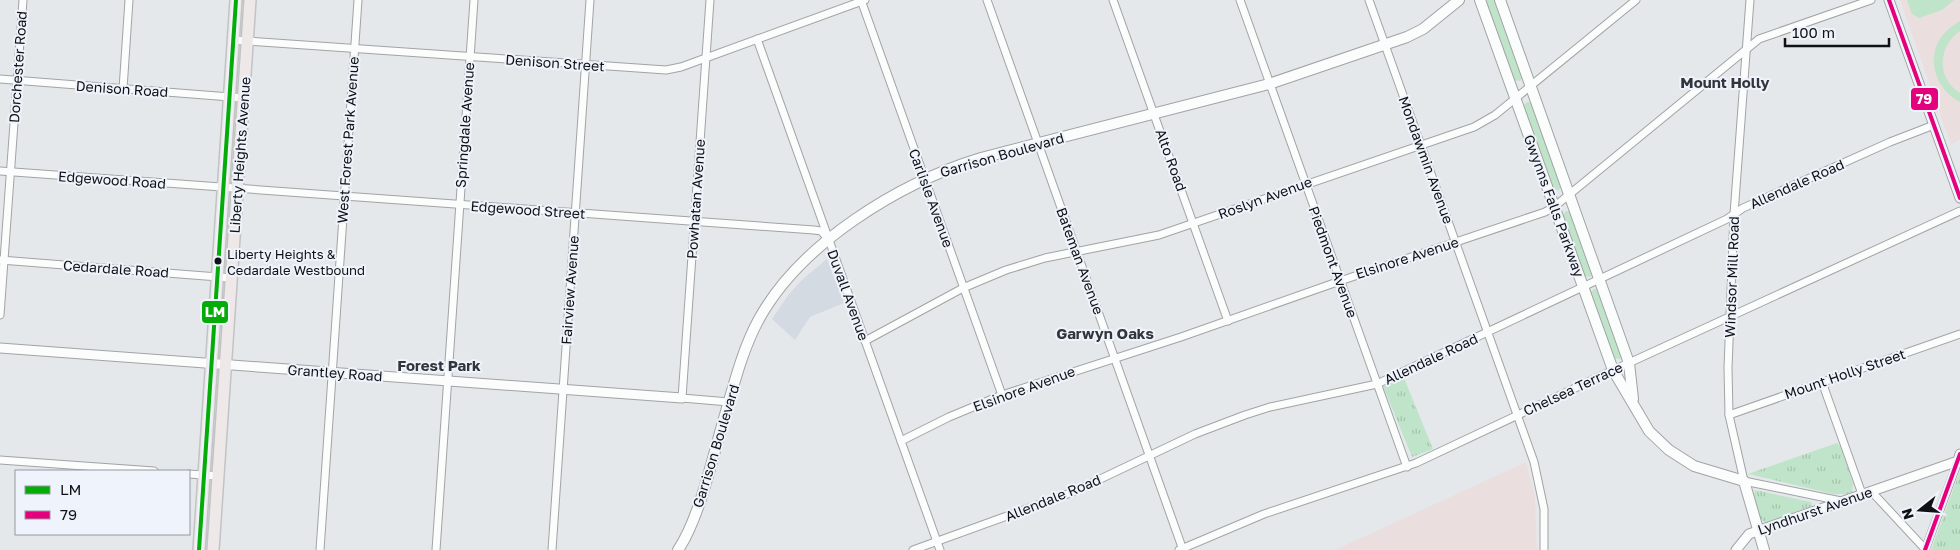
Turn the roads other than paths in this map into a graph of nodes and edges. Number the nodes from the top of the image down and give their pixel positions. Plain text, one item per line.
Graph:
1 (23, 0) edge
2 (129, 0) edge
3 (236, 0) edge
4 (250, 0) edge
5 (358, 0) edge
6 (474, 0) edge
7 (590, 0) edge
8 (710, 0) edge
9 (862, 0) edge
10 (987, 0) edge
11 (1113, 0) edge
12 (1240, 0) edge
13 (1369, 0) edge
14 (1459, 0) edge
15 (1480, 0) edge
16 (1500, 0) edge
17 (1636, 0) edge
18 (1750, 0) edge
19 (1871, 0) edge
20 (1889, 0) edge
21 (757, 39) junction
22 (233, 40) junction
23 (247, 42) junction
24 (1385, 45) junction
25 (355, 49) junction
26 (1746, 51) junction
27 (470, 57) junction
28 (707, 57) junction
29 (586, 65) junction
30 (0, 79) edge
31 (17, 80) junction
32 (1270, 84) junction
33 (1531, 87) junction
34 (123, 88) junction
35 (230, 97) junction
36 (243, 98) junction
37 (1515, 99) junction
38 (1154, 113) junction
39 (1934, 125) junction
40 (1038, 143) junction
41 (1421, 145) junction
42 (0, 172) edge
43 (10, 172) junction
44 (924, 179) junction
45 (1305, 184) junction
46 (223, 188) junction
47 (237, 189) junction
48 (1569, 195) junction
49 (344, 197) junction
50 (1960, 198) edge
51 (460, 205) junction
52 (1554, 207) junction
53 (1960, 211) edge
54 (576, 213) junction
55 (1734, 214) junction
56 (694, 222) junction
57 (1193, 224) junction
58 (829, 240) junction
59 (1455, 242) junction
60 (1077, 252) junction
61 (2, 260) edge
62 (217, 277) junction
63 (231, 278) junction
64 (1599, 278) junction
65 (1340, 280) junction
66 (1583, 287) junction
67 (963, 288) junction
68 (0, 314) edge
69 (1730, 315) junction
70 (1228, 321) junction
71 (1488, 332) junction
72 (1960, 334) edge
73 (865, 341) junction
74 (0, 348) edge
75 (1115, 359) junction
76 (1629, 363) junction
77 (212, 364) junction
78 (226, 365) junction
79 (1612, 370) junction
80 (332, 373) junction
81 (448, 381) junction
82 (1822, 382) junction
83 (1377, 384) junction
84 (564, 390) junction
85 (1002, 395) junction
86 (682, 398) junction
87 (729, 402) junction
88 (1636, 407) junction
89 (1517, 415) junction
90 (1729, 415) junction
91 (900, 441) junction
92 (1150, 456) junction
93 (1959, 458) edge
94 (0, 460) edge
95 (1406, 467) junction
96 (140, 470) edge
97 (190, 474) edge
98 (204, 475) junction
99 (218, 476) junction
100 (1744, 481) junction
101 (1867, 493) junction
102 (1842, 502) junction
103 (1758, 530) junction
104 (937, 542) junction
105 (680, 549) edge
106 (1925, 549) edge
107 (199, 550) edge
108 (213, 550) edge
109 (320, 550) edge
110 (436, 550) edge
111 (552, 550) edge
112 (913, 550) edge
113 (940, 550) edge
114 (1182, 550) edge
115 (1544, 550) edge
116 (1736, 550) edge
117 (1764, 550) edge

1 - 31 street, Dorchester Road
2 - 34 street
3 - 22 main road, Liberty Heights Avenue
4 - 23 main road, Liberty Heights Avenue
5 - 25 street, West Forest Park Avenue
6 - 27 street, Springdale Avenue
7 - 29 street, Fairview Avenue
8 - 28 street, Powhatan Avenue
9 - 21 street, Denison Street
9 - 44 street, Carlisle Avenue
10 - 40 street, Bateman Avenue
11 - 38 street, Alto Road
12 - 32 street, Piedmont Avenue
13 - 24 street, Mondawmin Avenue
14 - 24 main road, Garrison Boulevard
15 - 37 main road, Gwynns Falls Parkway
16 - 33 main road, Gwynns Falls Parkway
17 - 33 street, Roslyn Avenue
18 - 26 street, Windsor Mill Road
19 - 26 street, Elsinore Avenue
20 - 39 street
21 - 28 street, Denison Street
21 - 58 street, Duvall Avenue
22 - 23 street, Denison Street
22 - 35 main road, Liberty Heights Avenue
23 - 25 street, Denison Street
23 - 36 main road, Liberty Heights Avenue
24 - 32 main road, Garrison Boulevard
24 - 41 street, Mondawmin Avenue
25 - 27 street, Denison Street
25 - 49 street, West Forest Park Avenue
26 - 48 street, Elsinore Avenue
26 - 55 street, Windsor Mill Road
27 - 29 street, Denison Street
27 - 51 street, Springdale Avenue
28 - 29 street, Denison Street
28 - 56 street, Powhatan Avenue
29 - 54 street, Fairview Avenue
30 - 31 street, Denison Road
31 - 34 street, Denison Road
31 - 43 street, Dorchester Road
32 - 38 main road, Garrison Boulevard
32 - 45 street, Piedmont Avenue
33 - 37 street, Roslyn Avenue
33 - 48 main road, Gwynns Falls Parkway
34 - 35 street, Denison Road
35 - 36 street, Denison Road
35 - 46 main road, Liberty Heights Avenue
36 - 47 main road, Liberty Heights Avenue
37 - 41 street, Roslyn Avenue
37 - 52 main road, Gwynns Falls Parkway
38 - 40 main road, Garrison Boulevard
38 - 57 street, Alto Road
39 - 50 street
39 - 55 street, Allendale Road
40 - 44 main road, Garrison Boulevard
40 - 60 street, Bateman Avenue
41 - 45 street, Roslyn Avenue
41 - 59 street, Mondawmin Avenue
42 - 43 street, Edgewood Road
43 - 46 street, Edgewood Road
43 - 61 street, Dorchester Road
44 - 58 main road, Garrison Boulevard
44 - 67 street, Carlisle Avenue
45 - 57 street, Roslyn Avenue
45 - 65 street, Piedmont Avenue
46 - 47 street, Edgewood Street
46 - 62 main road, Liberty Heights Avenue
47 - 49 street, Edgewood Street
47 - 63 main road, Liberty Heights Avenue
48 - 52 street, Elsinore Avenue
48 - 64 main road, Gwynns Falls Parkway
49 - 51 street, Edgewood Street
49 - 80 street, West Forest Park Avenue
51 - 54 street, Edgewood Street
51 - 81 street, Springdale Avenue
52 - 59 street, Elsinore Avenue
52 - 66 main road, Gwynns Falls Parkway
53 - 69 street, Chelsea Terrace
54 - 56 street, Edgewood Street
54 - 84 street, Fairview Avenue
55 - 64 street, Allendale Road
55 - 69 street, Windsor Mill Road
56 - 58 street, Edgewood Street
56 - 86 street, Powhatan Avenue
57 - 60 street, Roslyn Avenue
57 - 70 street, Alto Road
58 - 73 street, Duvall Avenue
58 - 87 main road, Garrison Boulevard
59 - 65 street, Elsinore Avenue
59 - 71 street, Mondawmin Avenue
60 - 67 street, Roslyn Avenue
60 - 75 street, Bateman Avenue
61 - 62 street, Cedardale Road
61 - 68 street, Dorchester Road
62 - 63 street, Cedardale Road
62 - 77 main road, Liberty Heights Avenue
63 - 78 main road, Liberty Heights Avenue
64 - 66 street, Allendale Road
64 - 76 main road, Gwynns Falls Parkway
65 - 70 street, Elsinore Avenue
65 - 83 street, Piedmont Avenue
66 - 71 street, Allendale Road
66 - 79 main road, Gwynns Falls Parkway
67 - 73 street, Roslyn Avenue
67 - 85 street, Carlisle Avenue
69 - 76 street, Chelsea Terrace
69 - 90 street, Windsor Mill Road
70 - 75 street, Elsinore Avenue
71 - 83 street, Allendale Road
71 - 89 street, Mondawmin Avenue
72 - 82 street, Mount Holly Street
73 - 91 street, Duvall Avenue
74 - 77 street, Grantley Road
75 - 85 street, Elsinore Avenue
75 - 92 street, Bateman Avenue
76 - 79 street, Chelsea Terrace
76 - 88 main road, Gwynns Falls Parkway
77 - 78 street, Grantley Road
77 - 98 main road, Liberty Heights Avenue
78 - 80 street, Grantley Road
78 - 99 main road, Liberty Heights Avenue
79 - 88 main road, Gwynns Falls Parkway
79 - 89 street, Chelsea Terrace
80 - 81 street, Grantley Road
80 - 109 street, West Forest Park Avenue
81 - 84 street, Grantley Road
81 - 110 street, Springdale Avenue
82 - 90 street, Mount Holly Street
82 - 101 street
83 - 92 street, Allendale Road
83 - 95 street, Piedmont Avenue
84 - 86 street, Grantley Road
84 - 111 street, Fairview Avenue
85 - 91 street, Elsinore Avenue
86 - 87 street, Grantley Road
87 - 105 main road, Garrison Boulevard
88 - 100 main road, Gwynns Falls Parkway
89 - 95 street, Chelsea Terrace
89 - 115 street, Mondawmin Avenue
90 - 100 street, Windsor Mill Road
91 - 104 street, Duvall Avenue
92 - 104 street, Allendale Road
92 - 114 street, Bateman Avenue
93 - 101 street, Lyndhurst Avenue
93 - 106 street
94 - 96 street
95 - 114 street, Chelsea Terrace
97 - 98 street
98 - 99 street
98 - 107 main road, Liberty Heights Avenue
99 - 108 main road, Liberty Heights Avenue
100 - 102 street, Gwynns Falls Parkway
100 - 103 main road, Windsor Mill Road
101 - 102 street, Lyndhurst Avenue
101 - 106 street
102 - 103 street, Lyndhurst Avenue
103 - 116 street, Lyndhurst Avenue
103 - 117 main road, Windsor Mill Road
104 - 112 street, Allendale Road
104 - 113 street, Duvall Avenue

